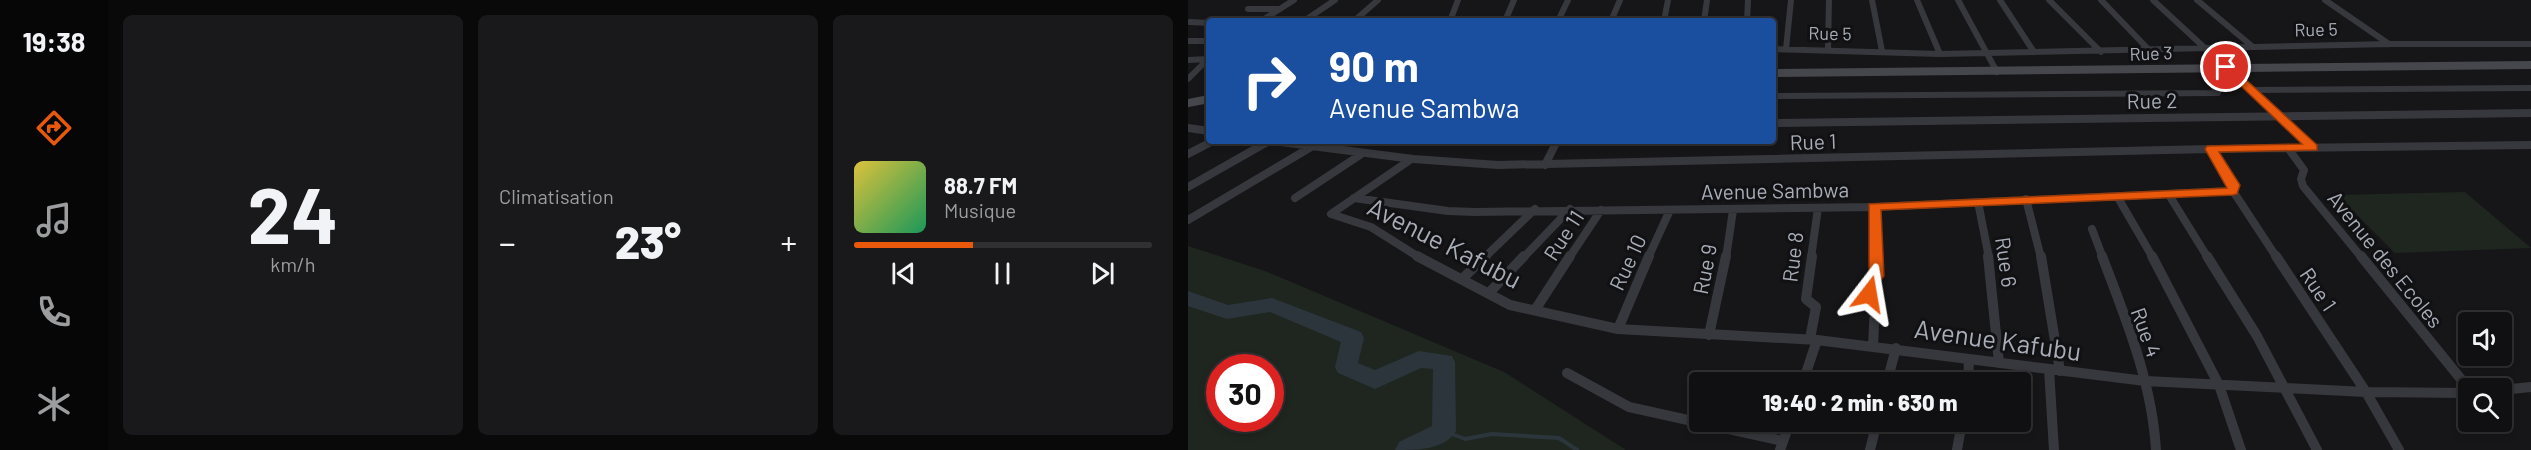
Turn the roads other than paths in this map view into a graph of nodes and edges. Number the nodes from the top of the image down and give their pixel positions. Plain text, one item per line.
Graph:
1 (1294, 0) edge
2 (1335, 0) edge
3 (1378, 0) edge
4 (1458, 0) edge
5 (1514, 0) edge
6 (1568, 0) edge
7 (1620, 0) edge
8 (1668, 0) edge
9 (1707, 0) edge
10 (1748, 0) edge
11 (1791, 0) edge
12 (1829, 0) edge
13 (1872, 0) edge
14 (1917, 0) edge
15 (1959, 0) edge
16 (2000, 0) edge
17 (2049, 0) edge
18 (2101, 0) edge
19 (2153, 0) edge
20 (2197, 0) edge
21 (2325, 0) edge
22 (1248, 9) dead end
23 (1280, 9) junction
24 (1266, 18) edge
25 (1308, 18) edge
26 (1357, 18) edge
27 (1451, 18) edge
28 (1506, 18) edge
29 (1559, 18) edge
30 (1612, 18) edge
31 (1665, 18) edge
32 (1704, 18) edge
33 (1747, 18) edge
34 (1190, 22) dead end
35 (1206, 23) edge
36 (1188, 41) edge
37 (1206, 41) edge
38 (2389, 44) junction
39 (2531, 44) edge
40 (2253, 47) junction
41 (2205, 48) junction
42 (1776, 49) edge
43 (1786, 49) junction
44 (1828, 49) junction
45 (1882, 51) junction
46 (2150, 51) junction
47 (2034, 52) junction
48 (2101, 52) junction
49 (1986, 53) junction
50 (1940, 54) junction
51 (1206, 59) edge
52 (1188, 60) edge
53 (1206, 61) edge
54 (2531, 65) edge
55 (2226, 67) junction
56 (1191, 72) edge
57 (1997, 72) junction
58 (1776, 73) edge
59 (1188, 79) edge
60 (2249, 87) junction
61 (2531, 88) edge
62 (1776, 96) edge
63 (1206, 100) edge
64 (1188, 103) edge
65 (2531, 113) edge
66 (2280, 116) junction
67 (1776, 123) edge
68 (1188, 128) edge
69 (1206, 131) edge
70 (1207, 144) edge
71 (1265, 144) edge
72 (1295, 144) edge
73 (1556, 144) edge
74 (2531, 145) edge
75 (1311, 146) junction
76 (2288, 148) junction
77 (2313, 148) junction
78 (2211, 149) junction
79 (1188, 154) edge
80 (1360, 154) junction
81 (1410, 160) junction
82 (1545, 165) junction
83 (1188, 186) edge
84 (2233, 191) junction
85 (2169, 195) junction
86 (2117, 196) junction
87 (1295, 198) dead end
88 (1354, 198) junction
89 (2026, 199) junction
90 (1978, 202) junction
91 (1874, 207) junction
92 (1818, 208) junction
93 (1535, 209) junction
94 (1570, 209) junction
95 (1601, 210) junction
96 (1670, 210) junction
97 (1733, 210) junction
98 (1188, 220) edge
99 (2092, 229) dead end
100 (1463, 278) junction
101 (1490, 293) junction
102 (1535, 310) junction
103 (1618, 329) junction
104 (1708, 335) junction
105 (1813, 339) junction
106 (1873, 346) junction
107 (1896, 348) junction
108 (1969, 360) junction
109 (1999, 363) junction
110 (2049, 369) junction
111 (2061, 371) junction
112 (1805, 372) edge
113 (1890, 372) edge
114 (1968, 372) edge
115 (1567, 373) dead end
116 (2461, 378) edge
117 (2145, 381) junction
118 (2219, 385) junction
119 (2285, 387) junction
120 (2531, 387) edge
121 (2512, 389) edge
122 (2366, 392) junction
123 (2458, 393) edge
124 (1874, 432) edge
125 (1960, 432) edge
126 (1781, 446) edge
127 (1870, 450) edge
128 (1957, 450) edge
129 (2054, 450) edge
130 (2156, 450) edge
131 (2241, 450) edge
132 (2317, 450) edge
133 (2399, 450) edge

1 - 23 street
2 - 25 street
3 - 26 street
4 - 27 street
5 - 28 street
6 - 29 street
7 - 30 street
8 - 31 street
9 - 32 street
10 - 33 street
11 - 43 street
12 - 44 street
13 - 45 street
14 - 50 street
15 - 49 street
16 - 47 street
17 - 48 street
18 - 46 street
19 - 41 street
20 - 40 street
21 - 38 street
22 - 23 street
23 - 24 street
34 - 35 street
36 - 37 street
38 - 39 street, Rue 5
38 - 40 street, Rue 5
40 - 41 street, Rue 5
41 - 46 street, Rue 5
41 - 55 street
42 - 43 street, Rue 5
43 - 44 street, Rue 5
44 - 45 street, Rue 5
45 - 50 street, Rue 5
46 - 48 street, Rue 5
47 - 48 street, Rue 5
47 - 49 street, Rue 5
49 - 50 street, Rue 5
49 - 57 street
51 - 52 street
53 - 56 street
54 - 55 street, Rue 3
55 - 57 street, Rue 3
55 - 60 street
56 - 59 street
57 - 58 street, Rue 3
60 - 61 street
60 - 62 street
60 - 66 street
63 - 64 street
65 - 66 street, Rue 2
66 - 67 street, Rue 2
66 - 77 street
68 - 69 street
70 - 79 street
71 - 83 street
72 - 75 street, Rue 1
73 - 82 street
74 - 77 street, Rue 1
75 - 80 street, Rue 1
75 - 98 street
76 - 77 street, Rue 1
76 - 78 street, Rue 1
76 - 116 street, Avenue des Ecoles
78 - 82 street, Rue 1
78 - 84 street, Rue 1
80 - 81 street, Rue 1
80 - 87 street
81 - 82 street, Rue 1
81 - 88 street
84 - 85 street, Avenue Sambwa
84 - 122 street, Rue 1
85 - 86 street, Avenue Sambwa
85 - 119 street
86 - 89 street, Avenue Sambwa
86 - 118 street
88 - 93 street, Avenue Sambwa
88 - 100 street, Avenue Kafubu
89 - 90 street, Avenue Sambwa
89 - 111 street
90 - 91 street, Avenue Sambwa
90 - 109 street, Rue 6
91 - 92 street, Avenue Sambwa
91 - 106 street
92 - 97 street, Avenue Sambwa
92 - 105 street, Rue 8
93 - 94 street, Avenue Sambwa
93 - 100 street
94 - 95 street, Avenue Sambwa
94 - 101 street
95 - 96 street, Avenue Sambwa
95 - 102 street, Rue 11
96 - 97 street, Avenue Sambwa
96 - 103 street, Rue 10
97 - 104 street, Rue 9
99 - 117 street, Rue 4
100 - 101 street, Avenue Kafubu
101 - 102 street, Avenue Kafubu
102 - 103 street, Avenue Kafubu
103 - 104 street, Avenue Kafubu
104 - 105 street, Avenue Kafubu
105 - 106 street, Avenue Kafubu
105 - 112 street, Rue 8
106 - 107 street, Avenue Kafubu
107 - 108 street, Avenue Kafubu
107 - 113 street
108 - 109 street, Avenue Kafubu
108 - 114 street
109 - 110 street, Avenue Kafubu
110 - 111 street, Avenue Kafubu
110 - 129 street
111 - 117 street, Avenue Kafubu
115 - 126 street
117 - 118 street, Avenue Kafubu
117 - 130 street, Rue 4
118 - 119 street, Avenue Kafubu
118 - 131 street
119 - 122 street, Avenue Kafubu
119 - 132 street
120 - 121 street
122 - 123 street, Avenue Kafubu
122 - 133 street, Rue 1
124 - 127 street
125 - 128 street

